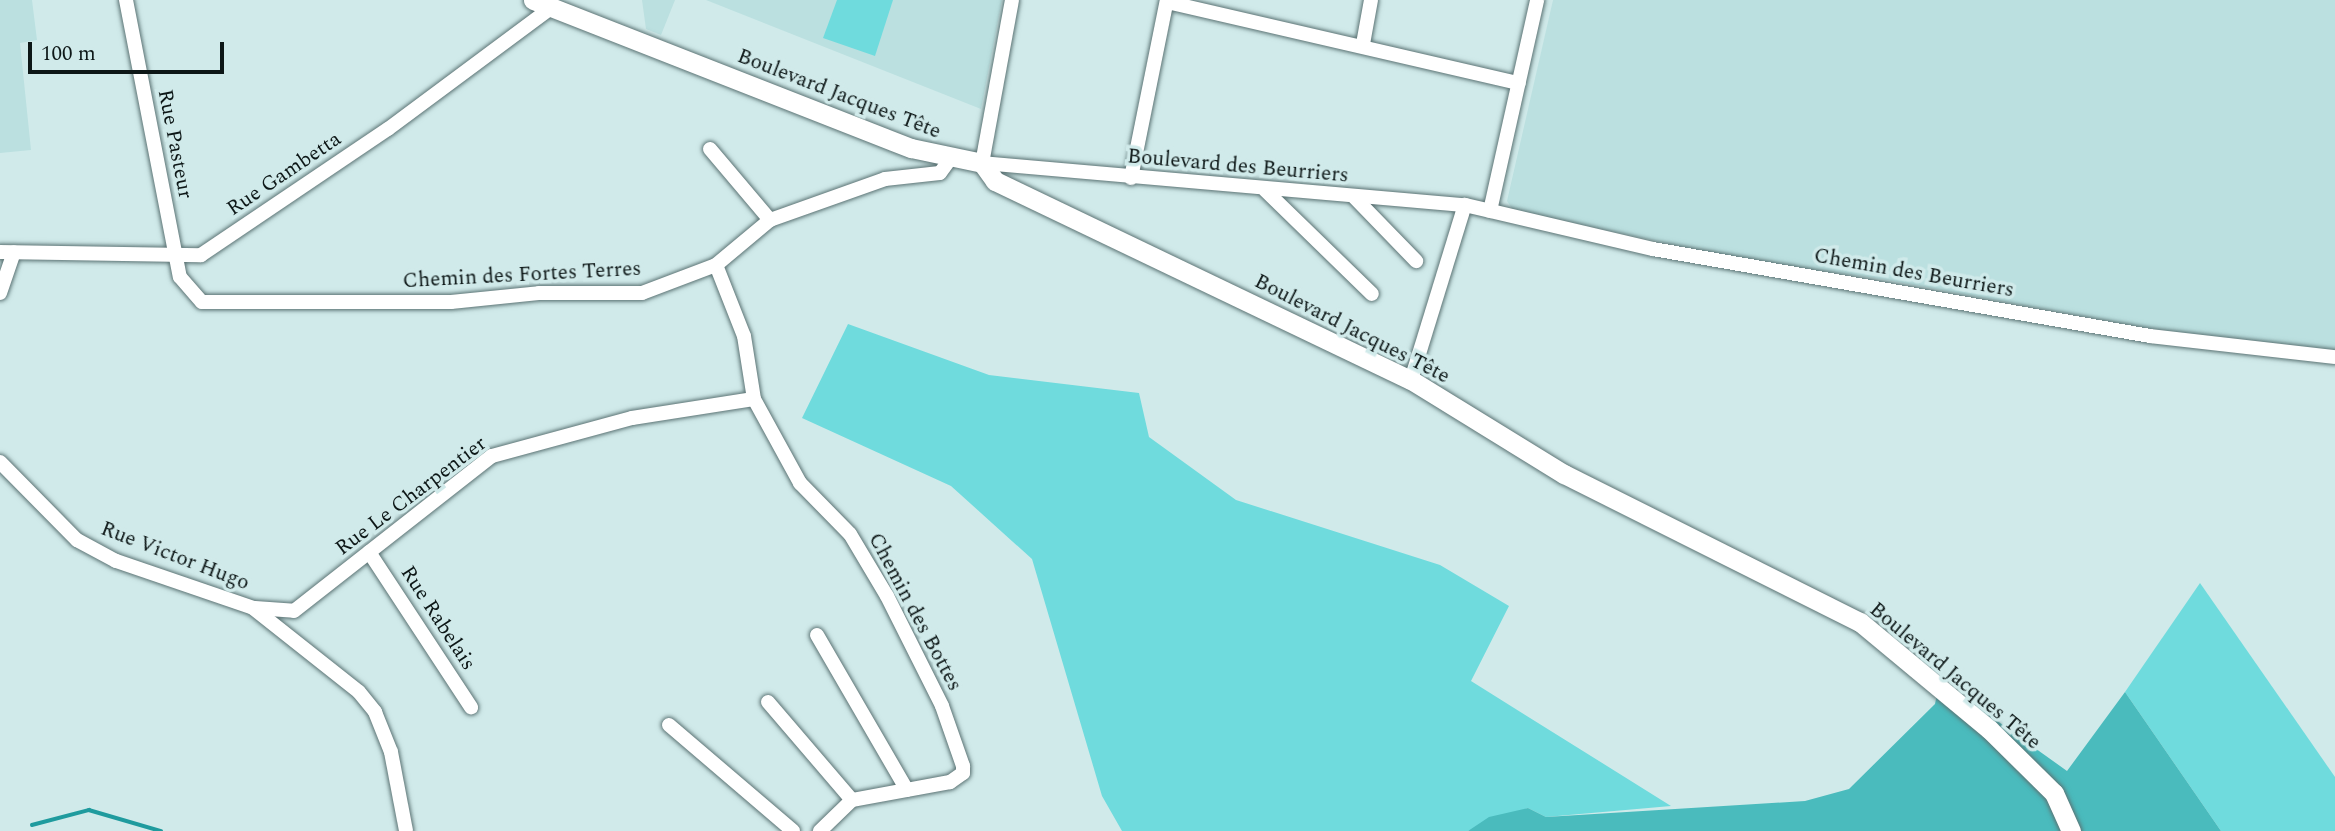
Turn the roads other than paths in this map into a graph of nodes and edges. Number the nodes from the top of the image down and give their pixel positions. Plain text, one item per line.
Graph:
1 (126, 0) edge
2 (1012, 0) edge
3 (1371, 0) edge
4 (1537, 0) edge
5 (1167, 1) edge
6 (554, 5) edge
7 (1363, 44) junction
8 (1518, 83) junction
9 (710, 149) dead end
10 (950, 159) junction
11 (982, 163) junction
12 (1131, 178) junction
13 (1265, 190) junction
14 (1355, 198) junction
15 (1465, 205) junction
16 (1490, 211) junction
17 (770, 220) junction
18 (7, 252) edge
19 (174, 254) junction
20 (1416, 261) dead end
21 (716, 265) junction
22 (0, 293) edge
23 (1372, 294) dead end
24 (2335, 357) edge
25 (1410, 380) junction
26 (754, 399) junction
27 (0, 462) edge
28 (369, 552) junction
29 (253, 608) junction
30 (817, 635) dead end
31 (768, 702) dead end
32 (471, 707) dead end
33 (669, 725) dead end
34 (908, 790) junction
35 (852, 800) junction
36 (406, 831) edge
37 (793, 831) edge
38 (820, 831) edge
39 (2071, 831) edge

1 - 19 street, Rue Pasteur
2 - 11 street
3 - 7 street
4 - 8 street
5 - 7 street
5 - 12 street
6 - 10 street, Boulevard Jacques Tête
6 - 19 street, Rue Gambetta
7 - 8 street
8 - 16 street
9 - 17 street
10 - 11 street, Boulevard Jacques Tête
10 - 17 street, Chemin des Fortes Terres
11 - 12 street, Boulevard des Beurriers
11 - 25 street, Boulevard Jacques Tête
12 - 13 street, Boulevard des Beurriers
13 - 14 street, Boulevard des Beurriers
13 - 23 street
14 - 15 street, Boulevard des Beurriers
14 - 20 street
15 - 16 street, Boulevard des Beurriers
15 - 25 street
16 - 24 street, Chemin des Beurriers
17 - 21 street, Chemin des Fortes Terres
18 - 19 street, Rue Gambetta
18 - 22 street
19 - 21 street, Chemin des Fortes Terres
21 - 26 street
25 - 39 street, Boulevard Jacques Tête
26 - 28 street, Rue Le Charpentier
26 - 34 street, Chemin des Bottes
27 - 29 street, Rue Victor Hugo
28 - 29 street, Rue Le Charpentier
28 - 32 street, Rue Rabelais
29 - 36 street, Rue Victor Hugo
30 - 34 street
31 - 35 street
33 - 37 street
34 - 35 street, Chemin des Bottes
35 - 38 street

